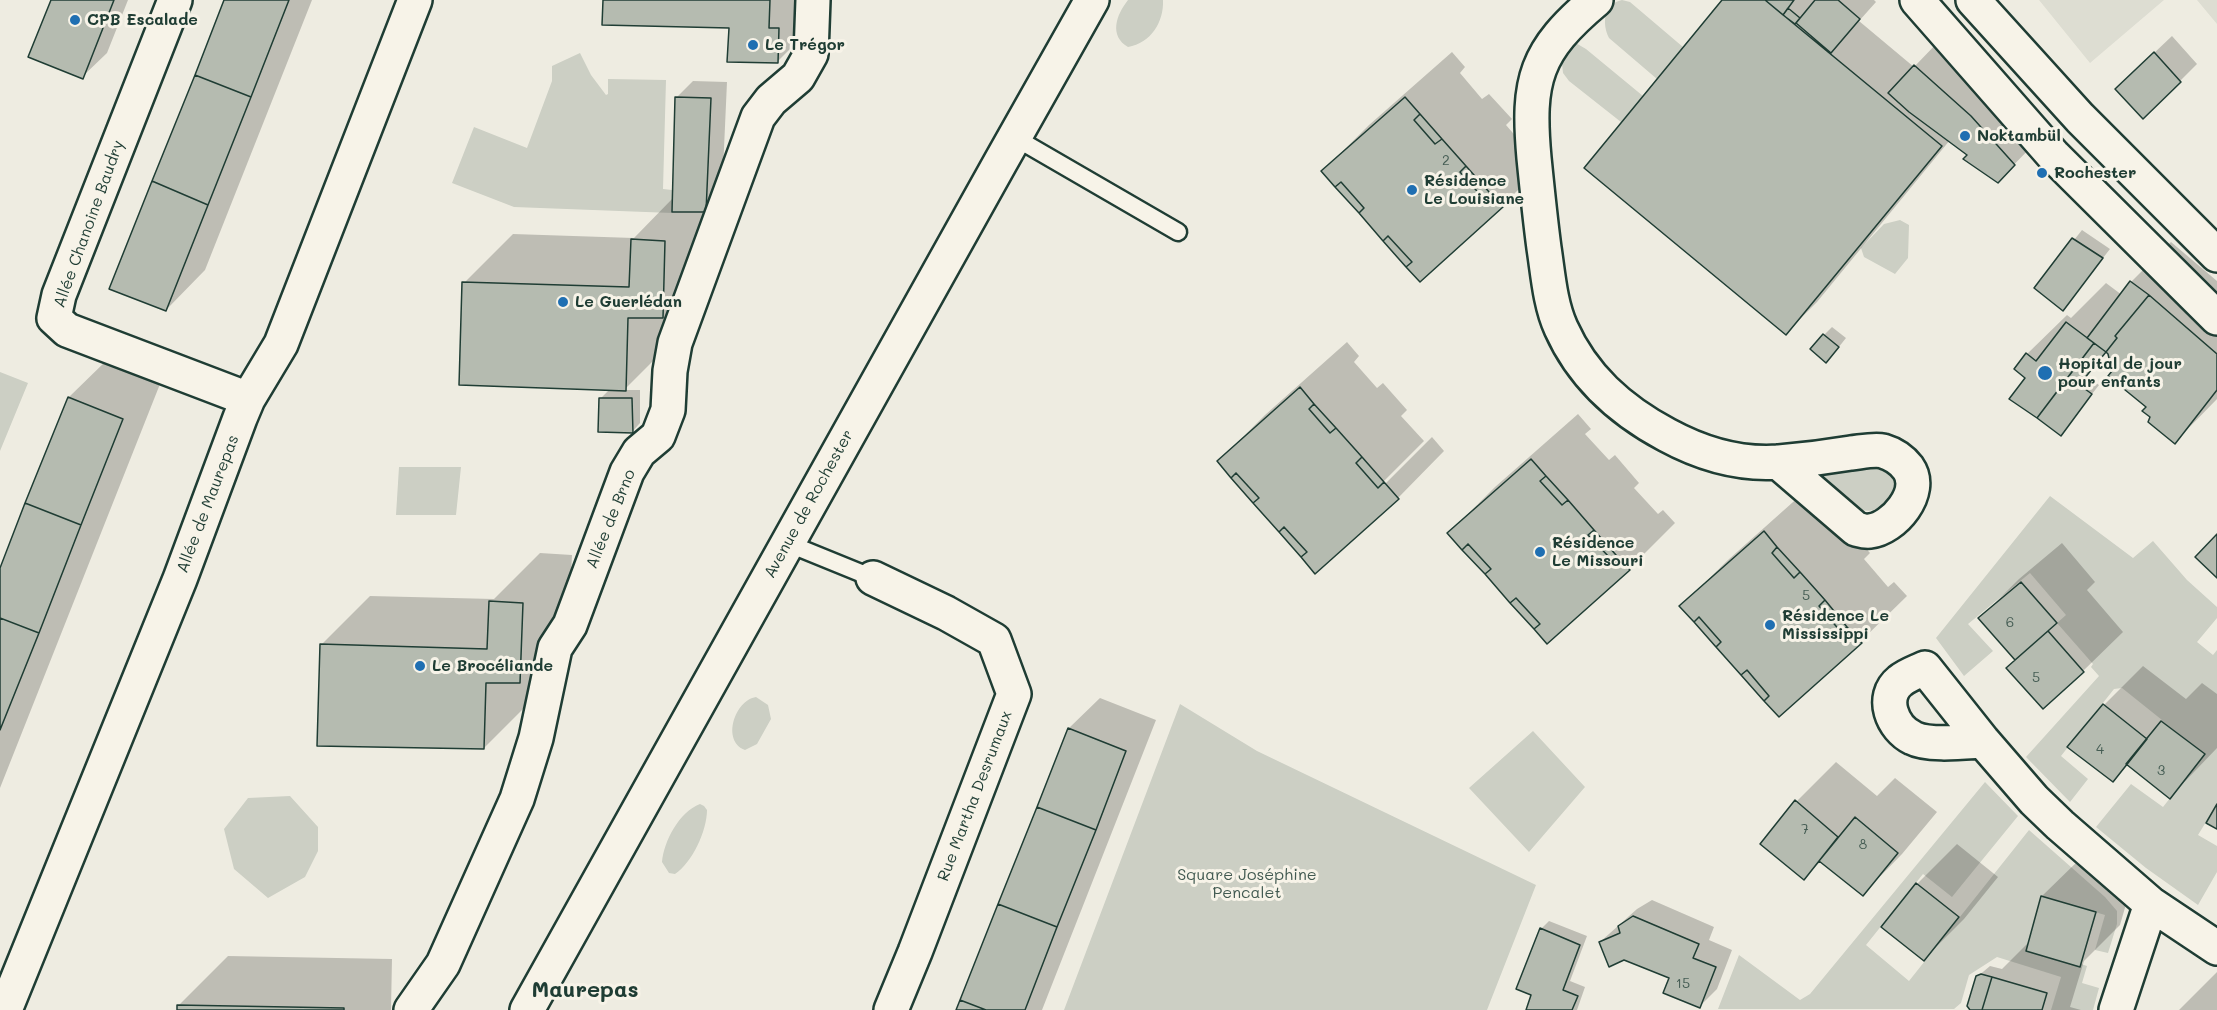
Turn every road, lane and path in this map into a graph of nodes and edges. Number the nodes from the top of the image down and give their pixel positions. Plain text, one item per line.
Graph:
1 (175, 0) edge
2 (416, 0) edge
3 (813, 0) edge
4 (1092, 0) edge
5 (1596, 0) edge
6 (1917, 0) edge
7 (1973, 0) edge
8 (1014, 137) junction
9 (1178, 232) dead end
10 (2217, 255) edge
11 (2217, 318) edge
12 (248, 399) junction
13 (1778, 462) dead end
14 (787, 543) junction
15 (873, 578) joint
16 (1983, 741) dead end
17 (2151, 904) junction
18 (2217, 948) edge
19 (5, 1010) edge
20 (411, 1010) edge
21 (527, 1010) edge
22 (891, 1010) edge
23 (2116, 1010) edge

1 - 12 street, Allée Chanoine Baudry
2 - 12 street, Allée de Maurepas
3 - 20 street, Allée de Brno
4 - 8 street, Avenue de Rochester
5 - 13 street
6 - 11 street
7 - 10 street
8 - 9 lane
8 - 14 street, Avenue de Rochester
12 - 19 street, Allée de Maurepas
14 - 15 lane
14 - 21 street, Avenue de Rochester
15 - 22 street, Rue Martha Desrumaux
16 - 17 street
17 - 18 street
17 - 23 street

